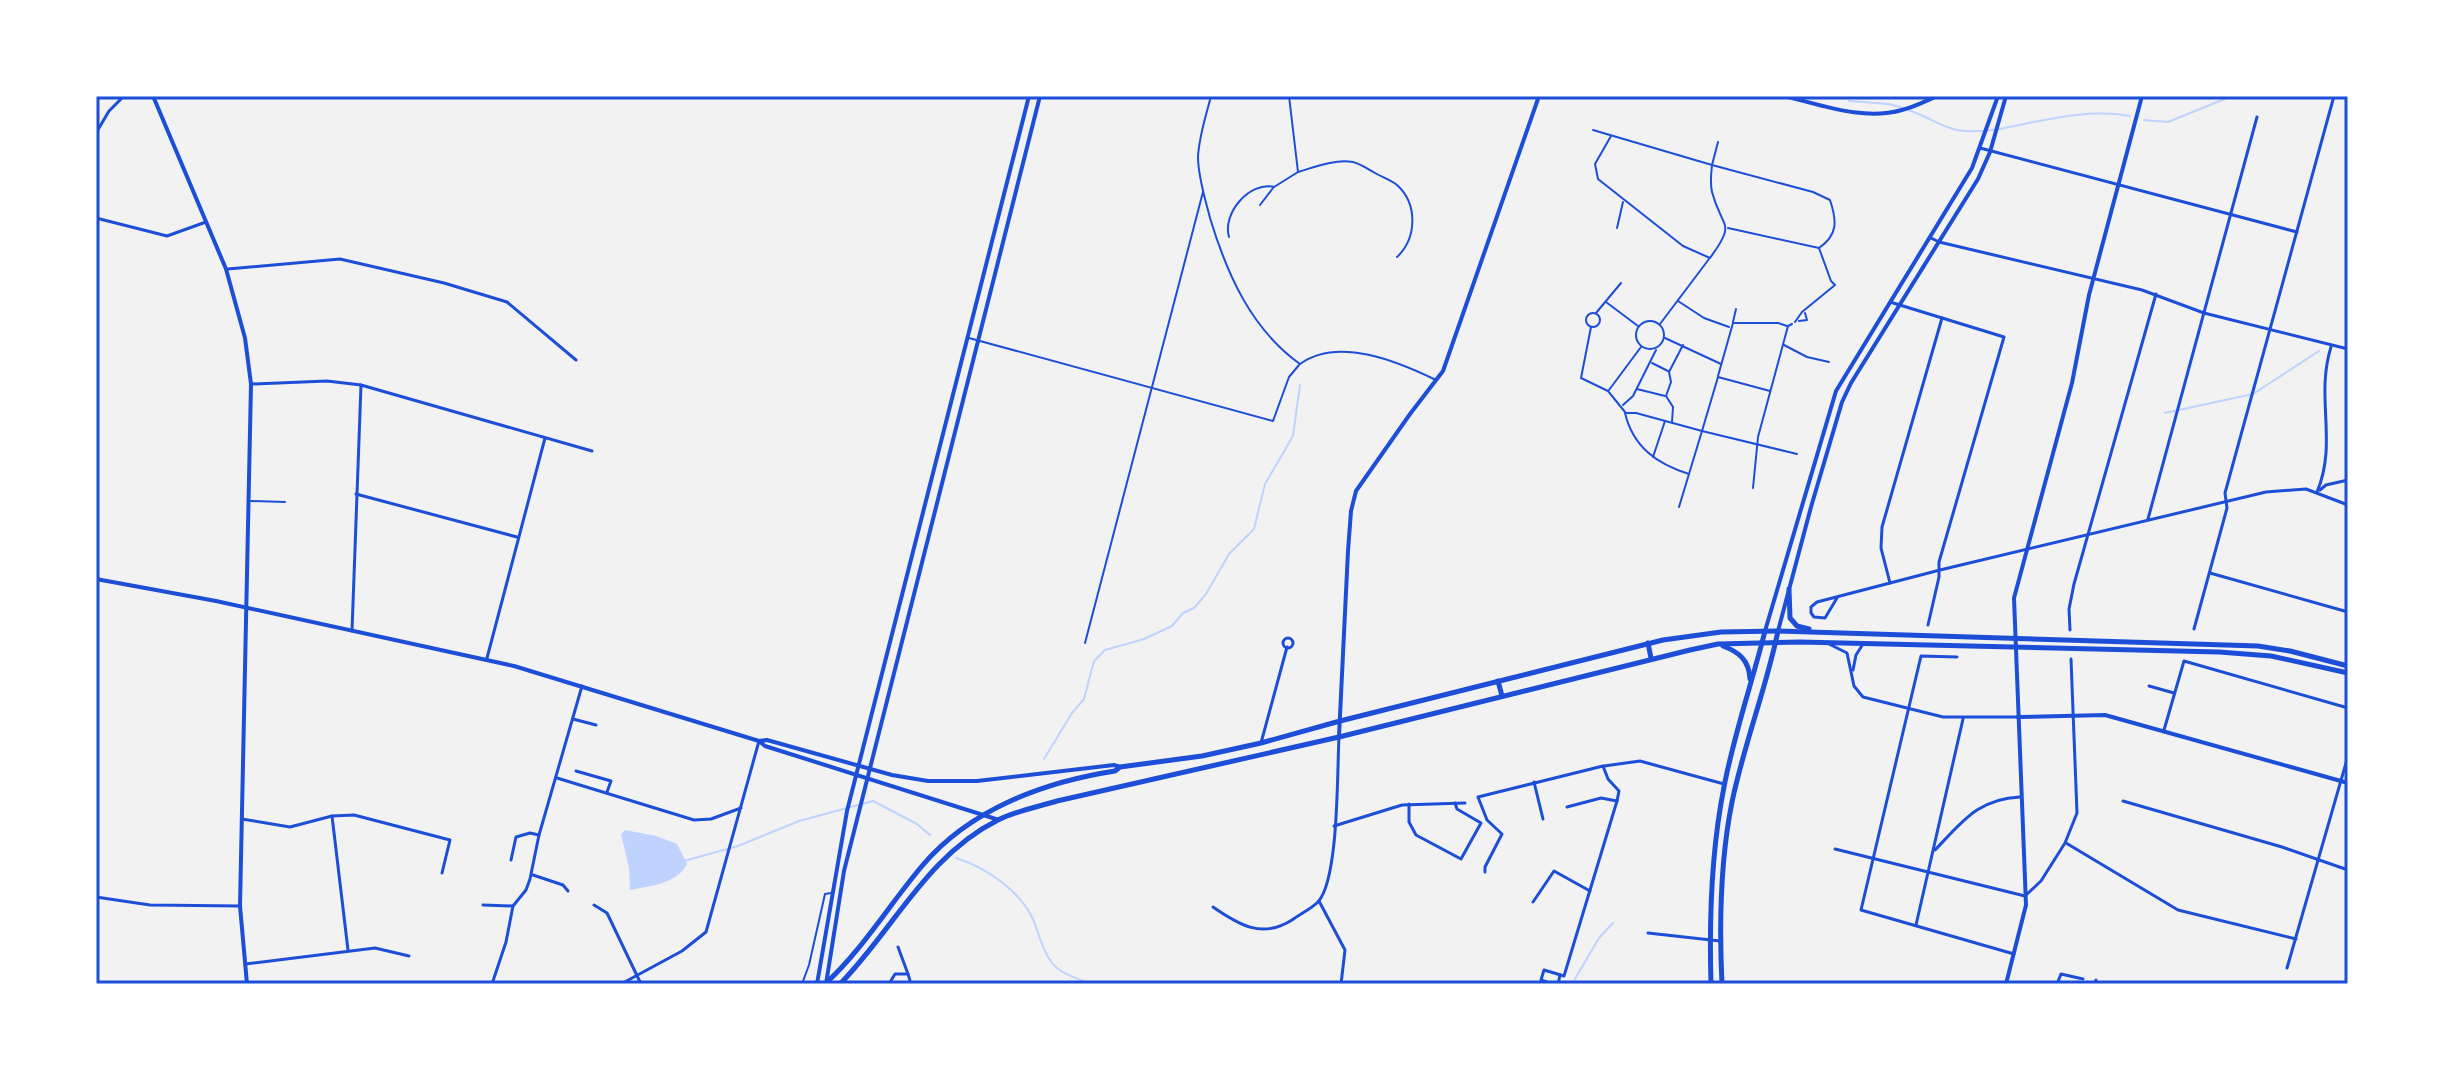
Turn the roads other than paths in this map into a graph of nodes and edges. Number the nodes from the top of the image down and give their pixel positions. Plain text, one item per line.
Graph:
1 (124, 96) edge
2 (153, 96) edge
3 (1029, 96) edge
4 (1040, 96) edge
5 (1211, 96) edge
6 (1289, 96) edge
7 (1539, 96) edge
8 (1784, 96) edge
9 (1937, 96) edge
10 (1998, 96) edge
11 (2006, 96) edge
12 (2142, 96) edge
13 (2334, 96) edge
14 (2257, 117) dead end
15 (1593, 130) dead end
16 (96, 133) edge
17 (1611, 136) junction
18 (1718, 142) dead end
19 (1980, 148) junction
20 (1990, 152) junction
21 (1712, 165) junction
22 (1298, 172) junction
23 (2120, 183) junction
24 (1274, 187) junction
25 (1203, 192) junction
26 (1623, 201) junction
27 (1260, 205) dead end
28 (2232, 214) junction
29 (96, 218) edge
30 (206, 222) junction
31 (1727, 227) junction
32 (1617, 228) dead end
33 (2297, 232) junction
34 (1229, 237) dead end
35 (1929, 237) junction
36 (1939, 242) junction
37 (1819, 248) junction
38 (1397, 257) dead end
39 (1710, 258) junction
40 (226, 269) junction
41 (2093, 280) junction
42 (1621, 283) dead end
43 (2156, 294) junction
44 (1677, 301) junction
45 (1606, 302) junction
46 (1890, 302) junction
47 (1898, 305) junction
48 (1736, 309) dead end
49 (1803, 311) junction
50 (2204, 313) junction
51 (1595, 314) junction
52 (1942, 318) junction
53 (1795, 322) junction
54 (1733, 323) junction
55 (1659, 325) junction
56 (1639, 326) junction
57 (1788, 326) junction
58 (1591, 327) junction
59 (1731, 328) junction
60 (2271, 331) junction
61 (968, 338) junction
62 (1664, 338) junction
63 (979, 341) junction
64 (1783, 344) junction
65 (1683, 345) junction
66 (2331, 346) junction
67 (1641, 347) junction
68 (1657, 348) junction
69 (2348, 349) edge
70 (576, 360) dead end
71 (1829, 362) dead end
72 (1651, 363) junction
73 (1300, 364) junction
74 (1721, 365) junction
75 (1669, 372) junction
76 (1718, 377) junction
77 (1437, 381) junction
78 (251, 384) junction
79 (361, 385) junction
80 (1152, 387) junction
81 (1637, 389) junction
82 (1608, 391) junction
83 (1770, 391) junction
84 (1666, 396) junction
85 (1622, 406) junction
86 (1625, 413) junction
87 (1665, 421) junction
88 (1672, 423) junction
89 (1702, 431) junction
90 (545, 438) junction
91 (1757, 445) junction
92 (592, 451) dead end
93 (1797, 454) dead end
94 (1653, 457) junction
95 (1689, 474) junction
96 (2348, 480) edge
97 (1753, 488) dead end
98 (2317, 492) junction
99 (356, 494) junction
100 (250, 501) junction
101 (285, 502) dead end
102 (2225, 502) junction
103 (2348, 505) edge
104 (1679, 507) dead end
105 (2148, 519) junction
106 (2088, 534) junction
107 (517, 537) junction
108 (2025, 551) junction
109 (1940, 570) junction
110 (2210, 573) junction
111 (96, 579) edge
112 (1890, 583) junction
113 (1789, 589) junction
114 (1837, 598) junction
115 (247, 609) junction
116 (2348, 612) edge
117 (1928, 625) dead end
118 (2194, 629) dead end
119 (2070, 630) dead end
120 (352, 631) junction
121 (1765, 631) junction
122 (1778, 631) junction
123 (1818, 632) junction
124 (2015, 637) junction
125 (1762, 642) junction
126 (1826, 642) junction
127 (1085, 643) dead end
128 (1648, 643) junction
129 (1775, 643) junction
130 (1718, 644) junction
131 (1863, 644) junction
132 (1287, 647) dead end
133 (2016, 649) junction
134 (1957, 657) dead end
135 (1651, 658) junction
136 (2071, 659) dead end
137 (486, 660) junction
138 (2348, 666) edge
139 (1852, 673) junction
140 (2348, 673) edge
141 (1498, 681) junction
142 (1749, 685) junction
143 (582, 686) junction
144 (2149, 686) dead end
145 (2174, 693) junction
146 (1502, 696) junction
147 (2348, 708) edge
148 (1743, 709) junction
149 (1908, 710) junction
150 (1755, 714) junction
151 (2074, 715) junction
152 (2018, 717) junction
153 (573, 719) junction
154 (1963, 719) junction
155 (1340, 721) junction
156 (596, 725) dead end
157 (2164, 730) junction
158 (1339, 737) junction
159 (759, 741) junction
160 (1261, 743) junction
161 (2348, 756) edge
162 (859, 766) junction
163 (1603, 766) junction
164 (1120, 767) junction
165 (869, 769) junction
166 (576, 771) dead end
167 (857, 775) junction
168 (557, 778) junction
169 (867, 778) junction
170 (2341, 781) junction
171 (1534, 782) junction
172 (2348, 783) edge
173 (1724, 784) junction
174 (607, 794) junction
175 (2020, 797) junction
176 (1722, 800) junction
177 (1617, 801) junction
178 (2123, 801) dead end
179 (1732, 802) junction
180 (1455, 803) junction
181 (1465, 803) dead end
182 (1409, 804) junction
183 (1567, 807) dead end
184 (741, 808) junction
185 (982, 814) junction
186 (332, 816) junction
187 (242, 819) junction
188 (1543, 819) dead end
189 (999, 820) junction
190 (1334, 826) junction
191 (539, 835) junction
192 (2065, 843) junction
193 (1835, 849) dead end
194 (1934, 852) junction
195 (1873, 857) junction
196 (511, 860) dead end
197 (2319, 861) junction
198 (2348, 870) edge
199 (1929, 871) junction
200 (1485, 872) dead end
201 (442, 873) dead end
202 (531, 874) junction
203 (568, 891) dead end
204 (1590, 891) junction
205 (833, 893) junction
206 (2025, 896) junction
207 (96, 897) edge
208 (1319, 901) junction
209 (1533, 902) dead end
210 (483, 905) dead end
211 (594, 905) dead end
212 (240, 906) junction
213 (513, 906) junction
214 (1213, 907) dead end
215 (1916, 925) junction
216 (1648, 933) dead end
217 (2296, 939) junction
218 (1720, 941) junction
219 (1710, 942) junction
220 (898, 947) dead end
221 (348, 950) junction
222 (2014, 954) junction
223 (409, 956) dead end
224 (245, 964) junction
225 (2287, 968) dead end
226 (908, 974) junction
227 (637, 975) junction
228 (1562, 976) junction
229 (2083, 979) dead end
230 (247, 984) edge
231 (492, 984) edge
232 (621, 984) edge
233 (641, 984) edge
234 (802, 984) edge
235 (817, 984) edge
236 (826, 984) edge
237 (840, 984) edge
238 (889, 984) edge
239 (911, 984) edge
240 (1341, 984) edge
241 (1555, 984) edge
242 (1711, 984) edge
243 (1722, 984) edge
244 (2006, 984) edge
245 (2057, 984) edge

1 - 16 street
2 - 30 main road
3 - 61 main road
4 - 63 main road
5 - 25 street
6 - 22 street
7 - 77 main road
8 - 9 main road
10 - 19 main road
11 - 20 main road
12 - 23 main road
13 - 33 street
14 - 28 street
15 - 17 street
17 - 21 street
17 - 26 street
18 - 21 street
19 - 20 street
19 - 35 main road
20 - 23 street
20 - 36 main road
21 - 31 street
21 - 37 street
22 - 24 street
22 - 38 street
23 - 28 street
23 - 41 main road
24 - 27 street
24 - 34 street
25 - 73 street
25 - 80 street
26 - 32 street
26 - 39 street
28 - 33 street
28 - 50 street
29 - 30 street
30 - 40 main road
31 - 37 street
31 - 39 street
33 - 60 street
35 - 36 street
35 - 46 main road
36 - 41 street
36 - 47 main road
37 - 49 street
39 - 44 street
40 - 70 street
40 - 78 main road
41 - 43 street
41 - 108 main road
42 - 45 street
43 - 50 street
43 - 106 street
44 - 55 street
44 - 59 street
45 - 51 street
45 - 56 street
46 - 47 street
46 - 121 main road
47 - 52 street
47 - 113 main road
48 - 54 street
49 - 53 street
49 - 53 street
50 - 60 street
50 - 105 street
51 - 58 street
51 - 58 street
52 - 109 street
52 - 112 street
53 - 57 street
54 - 57 street
54 - 59 street
55 - 56 street
55 - 62 street
56 - 67 street
57 - 64 street
58 - 82 street
59 - 74 street
60 - 66 street
60 - 102 street
61 - 63 street
61 - 162 main road
62 - 65 street
62 - 68 street
63 - 80 street
63 - 165 main road
64 - 71 street
64 - 83 street
65 - 74 street
65 - 75 street
66 - 69 street
66 - 98 street
67 - 68 street
67 - 82 street
68 - 72 street
72 - 75 street
72 - 81 street
73 - 77 street
73 - 80 street
74 - 76 street
75 - 84 street
76 - 83 street
76 - 89 street
77 - 155 main road
78 - 79 street
78 - 100 main road
79 - 90 street
79 - 99 street
80 - 127 street
81 - 84 street
81 - 85 street
82 - 85 street
83 - 91 street
84 - 88 street
85 - 86 street
86 - 87 street
86 - 94 street
87 - 88 street
87 - 94 street
88 - 89 street
89 - 91 street
89 - 95 street
90 - 92 street
90 - 107 street
91 - 93 street
91 - 97 street
94 - 95 street
95 - 104 street
96 - 98 street
98 - 102 street
98 - 103 street
99 - 107 street
99 - 120 street
100 - 101 street
100 - 115 main road
102 - 105 street
102 - 110 street
105 - 106 street
106 - 108 street
106 - 119 street
107 - 137 street
108 - 109 street
108 - 124 main road
109 - 112 street
109 - 117 street
110 - 116 street
110 - 118 street
111 - 115 main road
112 - 114 street
113 - 122 main road
113 - 123 main road
114 - 114 street
115 - 120 main road
115 - 187 main road
120 - 137 main road
121 - 122 main road
121 - 125 main road
121 - 128 main road
122 - 123 main road
122 - 129 main road
123 - 124 main road
124 - 133 main road
124 - 138 main road
125 - 129 main road
125 - 130 main road
125 - 142 main road
126 - 129 main road
126 - 131 main road
126 - 139 street
128 - 135 main road
128 - 141 main road
129 - 150 main road
130 - 135 main road
130 - 142 main road
131 - 133 main road
131 - 139 street
132 - 160 street
133 - 140 main road
133 - 152 main road
134 - 149 street
135 - 146 main road
136 - 151 street
137 - 143 main road
139 - 149 street
141 - 146 main road
141 - 155 main road
142 - 148 main road
143 - 153 street
143 - 159 main road
144 - 145 street
145 - 147 street
145 - 157 street
146 - 158 main road
148 - 150 main road
148 - 173 main road
149 - 154 street
149 - 195 street
150 - 179 main road
151 - 152 main road
151 - 157 main road
151 - 192 street
152 - 154 street
152 - 175 main road
153 - 156 street
153 - 168 street
154 - 194 street
155 - 158 main road
155 - 160 main road
157 - 170 main road
158 - 189 main road
158 - 190 street
159 - 162 main road
159 - 167 main road
159 - 184 street
160 - 164 main road
161 - 170 street
162 - 165 main road
162 - 167 main road
163 - 171 street
163 - 173 street
163 - 177 street
164 - 165 main road
164 - 185 main road
165 - 169 main road
166 - 174 street
167 - 169 main road
167 - 205 main road
168 - 174 street
168 - 191 street
169 - 185 main road
169 - 236 main road
170 - 172 main road
170 - 197 street
171 - 188 street
171 - 200 street
173 - 176 main road
174 - 184 street
175 - 194 street
175 - 206 main road
176 - 179 street
176 - 219 main road
177 - 183 street
177 - 204 street
178 - 197 street
179 - 218 main road
180 - 181 street
180 - 182 street
180 - 182 street
182 - 190 street
184 - 227 street
185 - 189 main road
185 - 236 main road
186 - 187 street
186 - 201 street
186 - 221 street
187 - 212 main road
189 - 237 main road
190 - 208 street
191 - 196 street
191 - 202 street
192 - 206 street
192 - 217 street
193 - 195 street
194 - 199 street
195 - 199 street
195 - 215 street
197 - 198 street
197 - 217 street
199 - 206 street
199 - 215 street
202 - 203 street
202 - 213 street
204 - 209 street
204 - 228 street
205 - 234 street
205 - 235 main road
206 - 222 main road
207 - 212 street
208 - 214 street
208 - 240 street
210 - 213 street
211 - 227 street
212 - 224 main road
213 - 231 street
215 - 222 street
216 - 219 street
217 - 225 street
218 - 219 street
218 - 243 main road
219 - 242 main road
220 - 226 street
221 - 223 street
221 - 224 street
222 - 244 main road
224 - 230 main road
226 - 238 street
226 - 239 street
227 - 232 street
227 - 233 street
228 - 241 street
228 - 241 street
229 - 245 street

